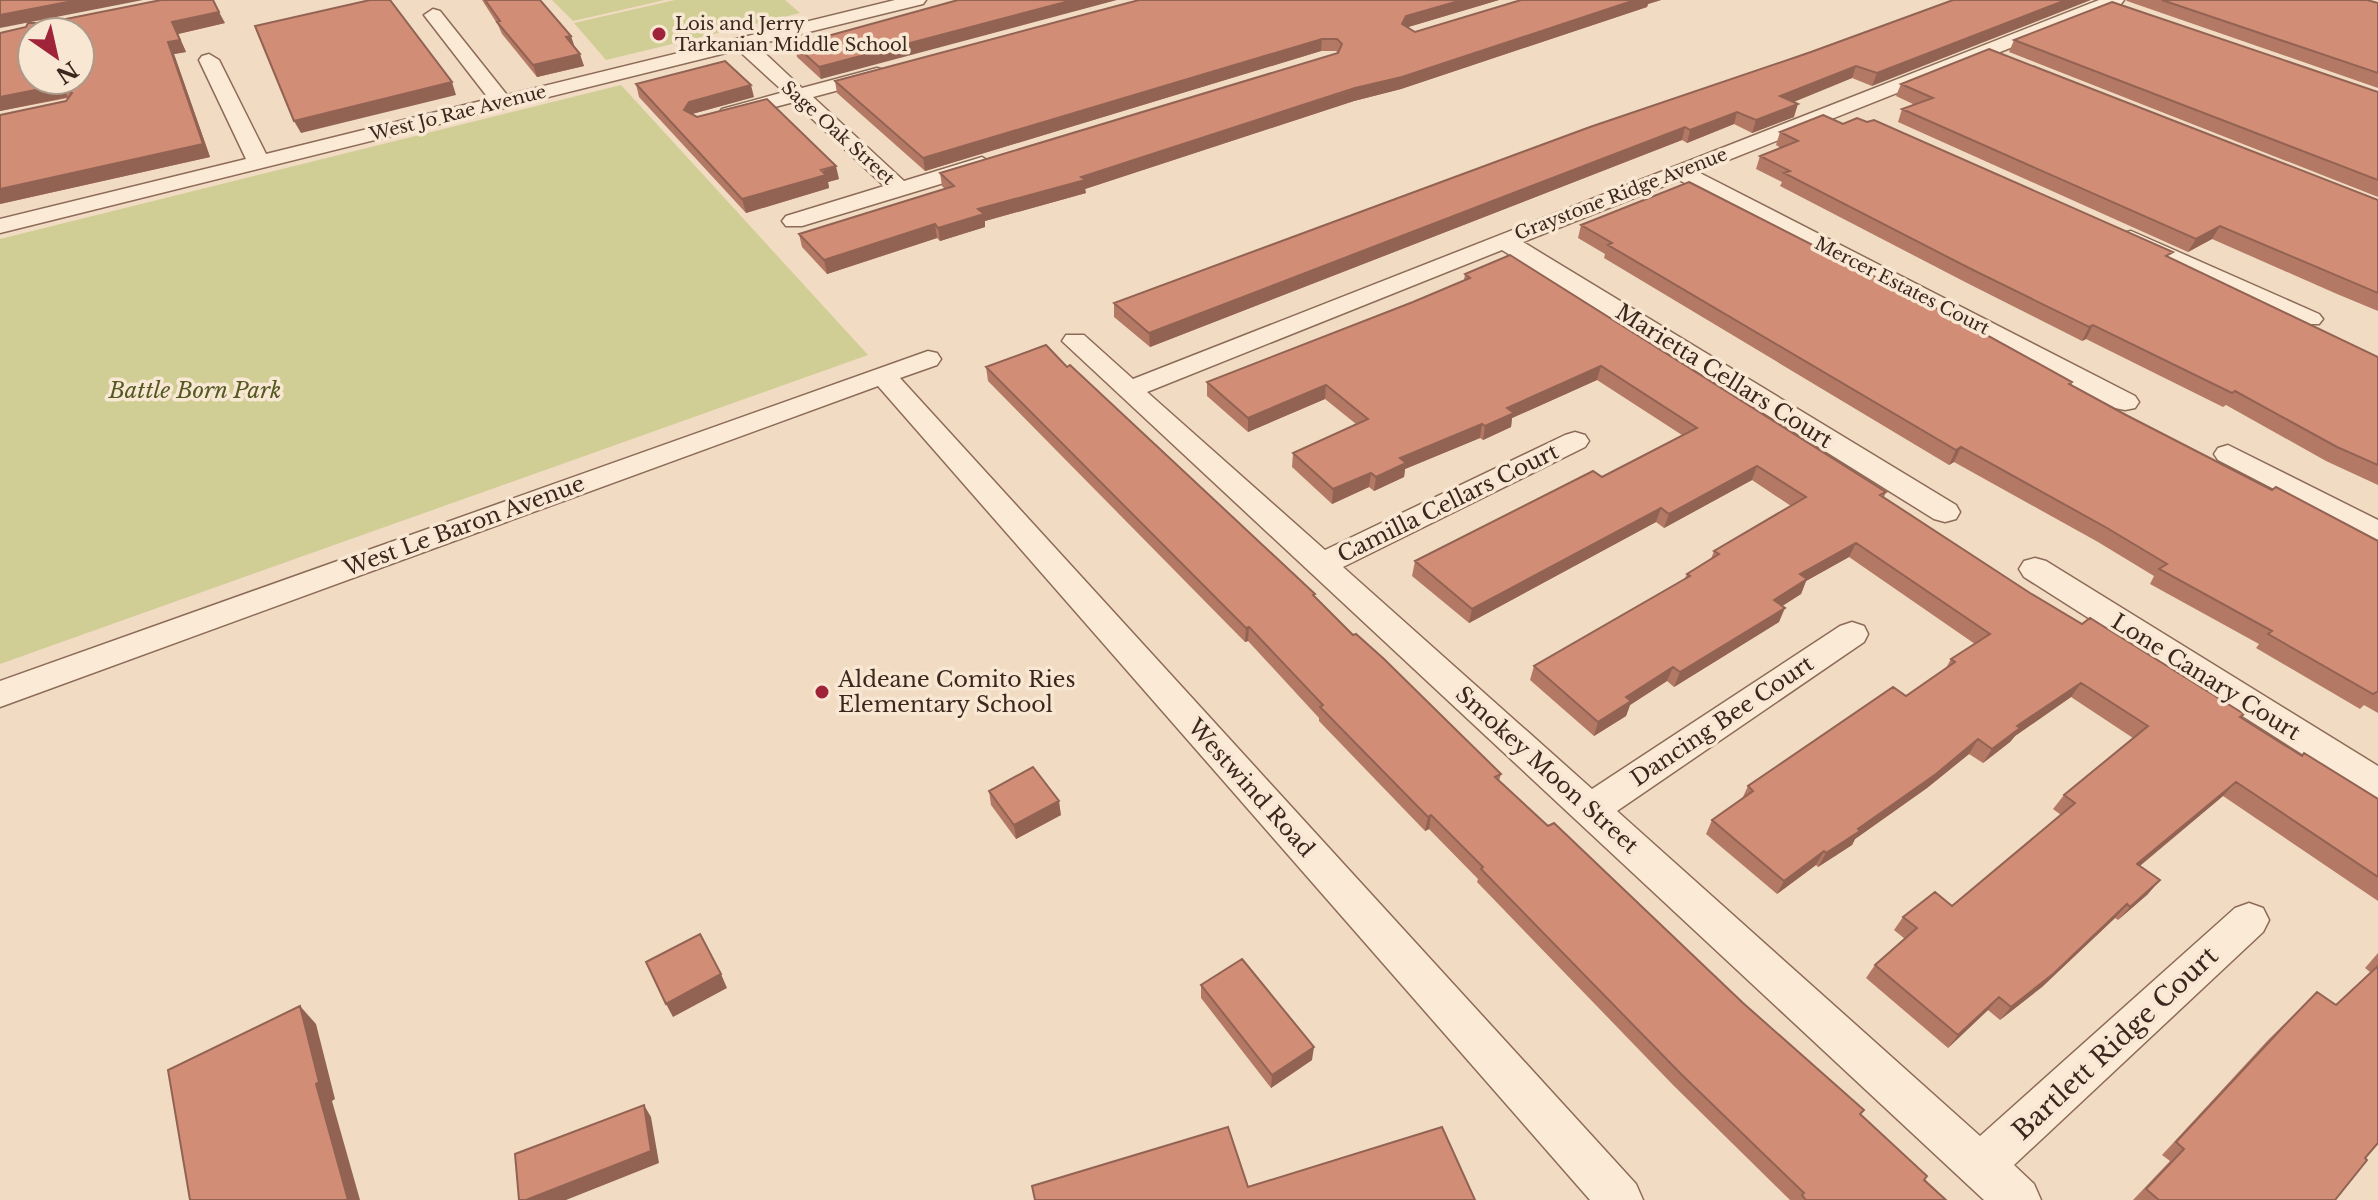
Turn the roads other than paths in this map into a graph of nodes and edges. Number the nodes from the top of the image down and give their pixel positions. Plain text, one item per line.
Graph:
1 (917, 0) edge
2 (2111, 2) edge
3 (2135, 14) edge
4 (433, 15) dead end
5 (742, 43) junction
6 (1985, 52) junction
7 (209, 60) dead end
8 (2014, 64) edge
9 (889, 70) edge
10 (797, 95) junction
11 (502, 102) junction
12 (1843, 109) junction
13 (714, 117) edge
14 (1871, 122) edge
15 (1006, 157) edge
16 (259, 162) junction
17 (1679, 171) junction
18 (900, 189) junction
19 (794, 221) dead end
20 (0, 226) edge
21 (2112, 230) edge
22 (1502, 240) junction
23 (2310, 319) dead end
24 (1075, 341) dead end
25 (928, 359) dead end
26 (883, 375) junction
27 (1128, 390) junction
28 (2125, 402) dead end
29 (1575, 441) dead end
30 (2228, 454) dead end
31 (1945, 512) dead end
32 (2378, 533) edge
33 (1321, 565) junction
34 (2035, 569) dead end
35 (1852, 634) dead end
36 (0, 694) edge
37 (2378, 784) edge
38 (1591, 809) junction
39 (2249, 920) dead end
40 (1981, 1165) junction
41 (1620, 1200) edge
42 (2018, 1200) edge

1 - 5 street, West Jo Rae Avenue
2 - 3 street
2 - 6 street, Graystone Ridge Avenue
4 - 11 street
5 - 10 street, Sage Oak Street
5 - 11 street, West Jo Rae Avenue
6 - 8 street
6 - 12 street, Graystone Ridge Avenue
7 - 16 street
9 - 10 street
10 - 13 street
10 - 18 street, Sage Oak Street
11 - 16 street, West Jo Rae Avenue
12 - 14 street
12 - 17 street, Graystone Ridge Avenue
15 - 18 street
16 - 20 street, West Jo Rae Avenue
17 - 22 street, Graystone Ridge Avenue
17 - 28 street, Mercer Estates Court
18 - 19 street
21 - 23 street
22 - 27 street, Graystone Ridge Avenue
22 - 31 street, Marietta Cellars Court
24 - 27 street, Smokey Moon Street
25 - 26 street, West Le Baron Avenue
26 - 36 street, West Le Baron Avenue
26 - 41 street, Westwind Road
27 - 33 street, Smokey Moon Street
29 - 33 street, Camilla Cellars Court
30 - 32 street
33 - 38 street, Smokey Moon Street
34 - 37 street, Lone Canary Court
35 - 38 street, Dancing Bee Court
38 - 40 street, Smokey Moon Street
39 - 40 street, Bartlett Ridge Court
40 - 42 street, Smokey Moon Street

